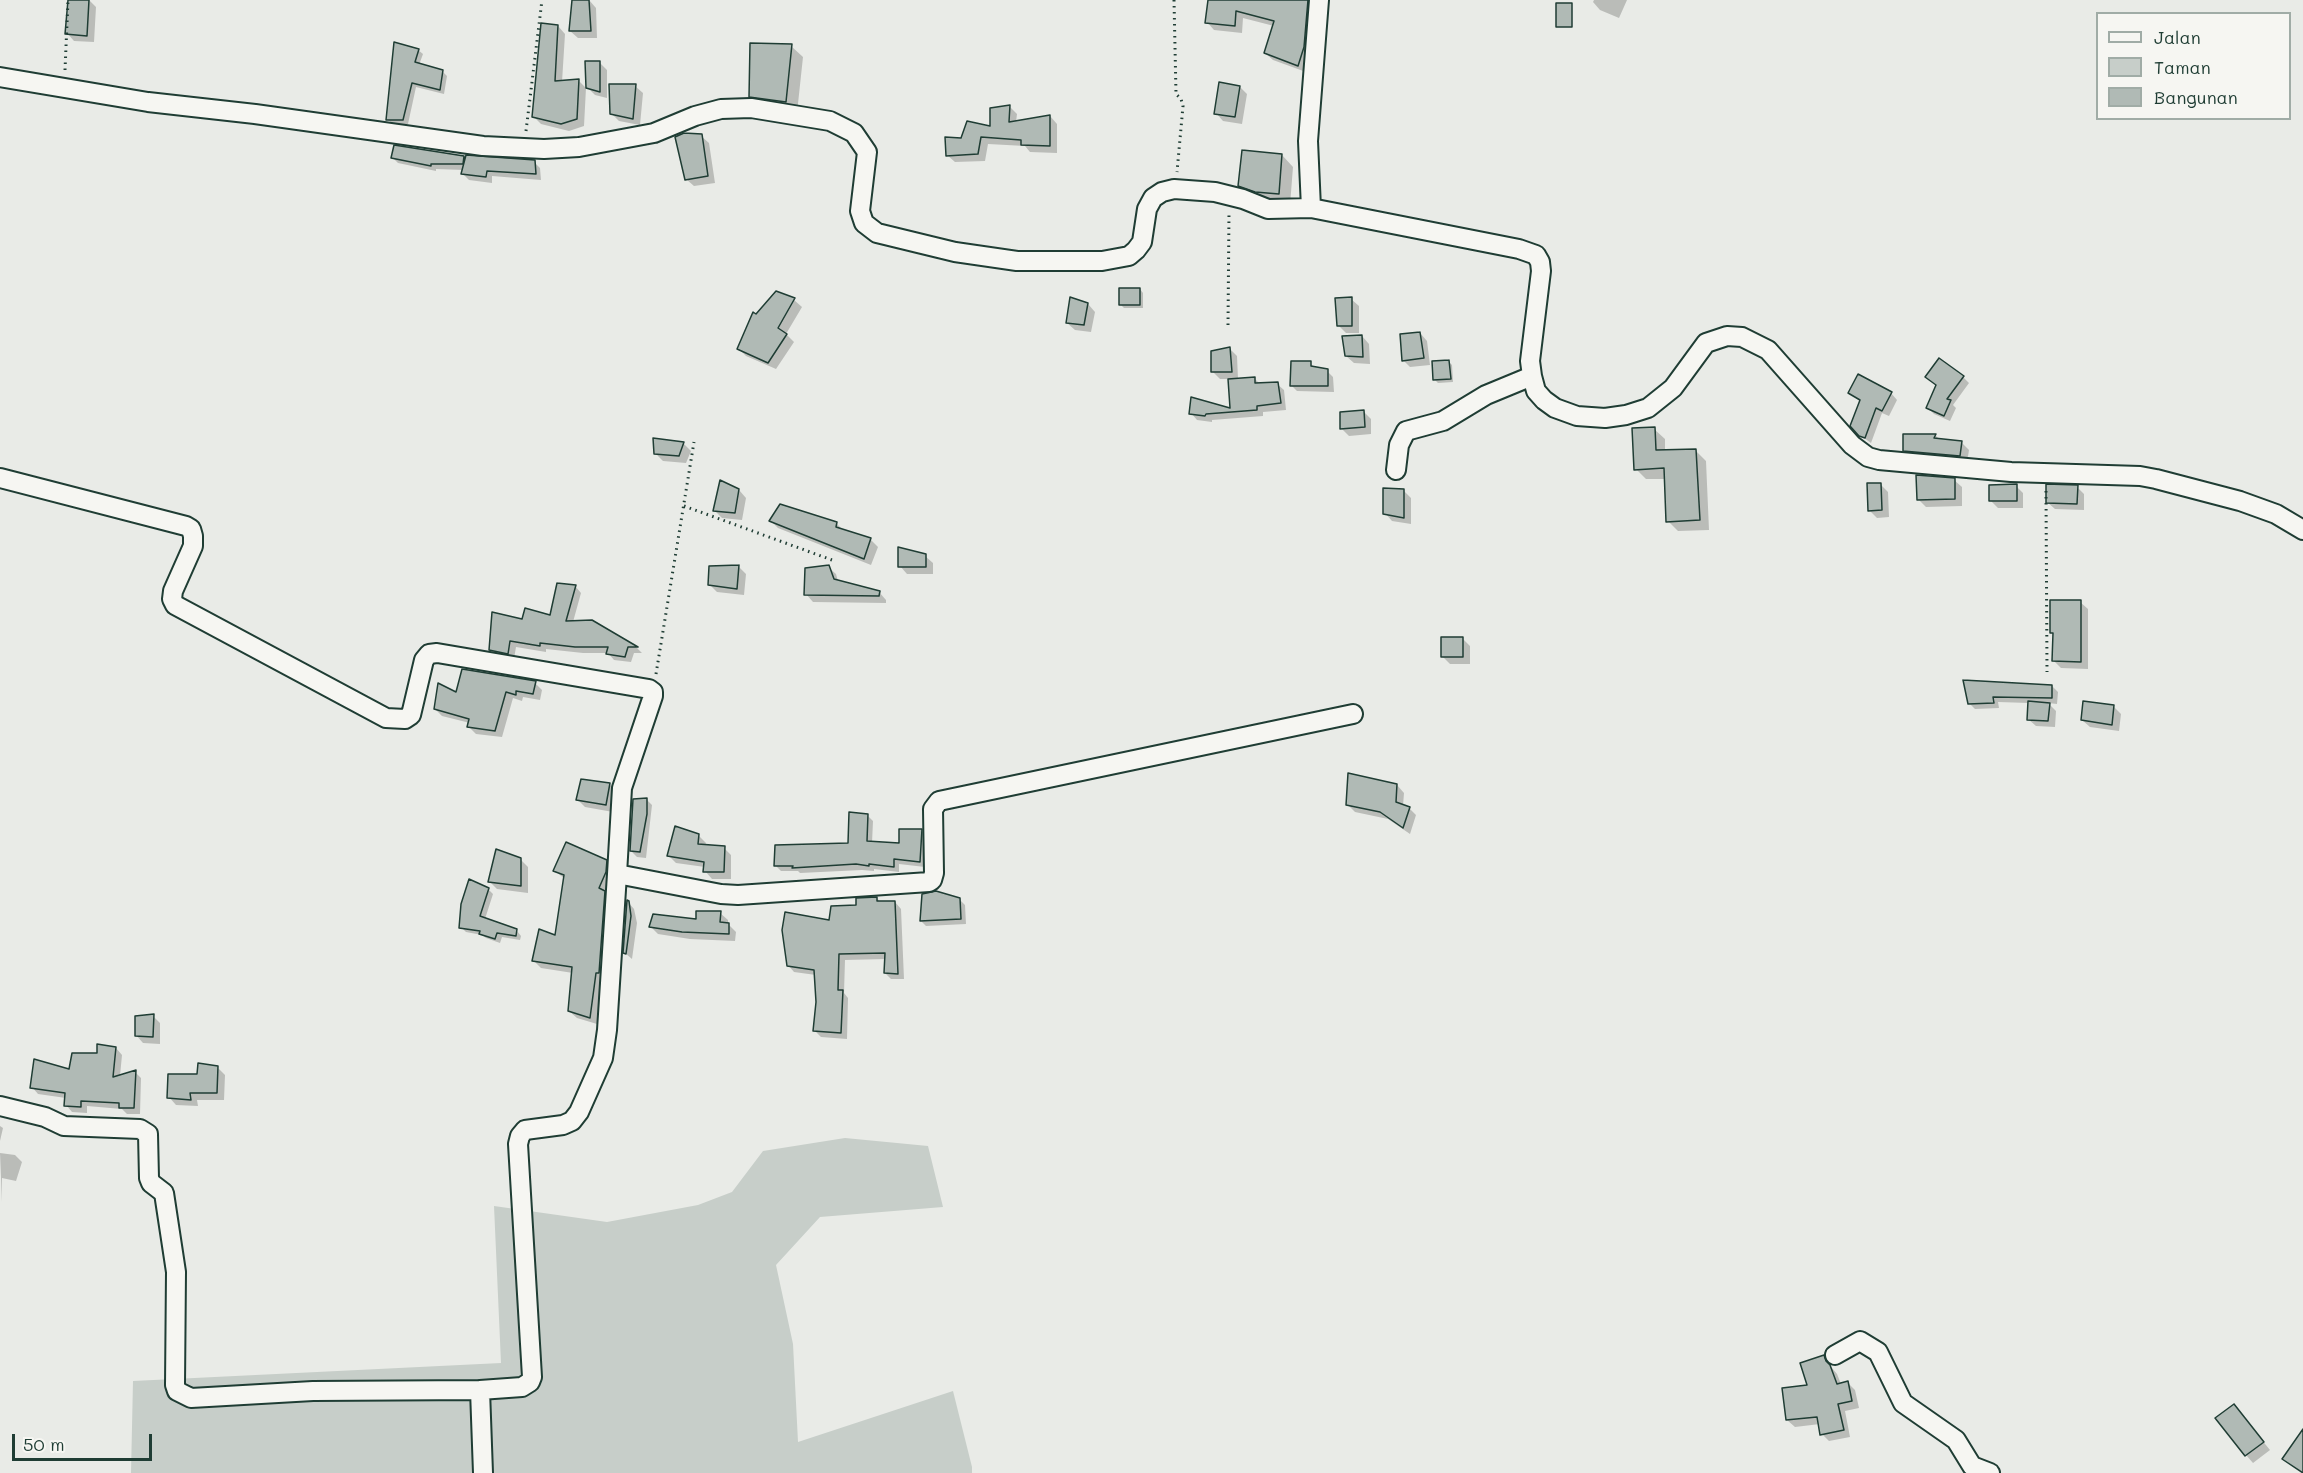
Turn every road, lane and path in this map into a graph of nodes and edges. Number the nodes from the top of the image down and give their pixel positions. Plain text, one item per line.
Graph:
1 (68, 0) edge
2 (542, 0) edge
3 (1174, 0) edge
4 (1319, 0) edge
5 (0, 77) edge
6 (65, 88) junction
7 (524, 148) junction
8 (1174, 189) junction
9 (1229, 196) junction
10 (1311, 208) junction
11 (1228, 325) dead end
12 (1532, 376) junction
13 (693, 442) dead end
14 (1396, 470) dead end
15 (2046, 473) junction
16 (0, 478) edge
17 (684, 506) junction
18 (2303, 530) edge
19 (832, 560) dead end
20 (2046, 672) dead end
21 (652, 692) junction
22 (1353, 714) dead end
23 (617, 874) junction
24 (0, 1106) edge
25 (1835, 1355) dead end
26 (480, 1390) junction
27 (483, 1473) edge
28 (1990, 1473) edge

1 - 6 path
2 - 7 path
3 - 8 path
4 - 10 street
5 - 6 street
6 - 7 street
7 - 8 street
8 - 9 street
9 - 10 street
9 - 11 path
10 - 12 street
12 - 14 street
12 - 15 street
13 - 17 path
15 - 18 street
15 - 20 path
16 - 21 street
17 - 19 path
17 - 21 path
21 - 23 street
22 - 23 street
23 - 26 street
24 - 26 street
25 - 28 street
26 - 27 street

